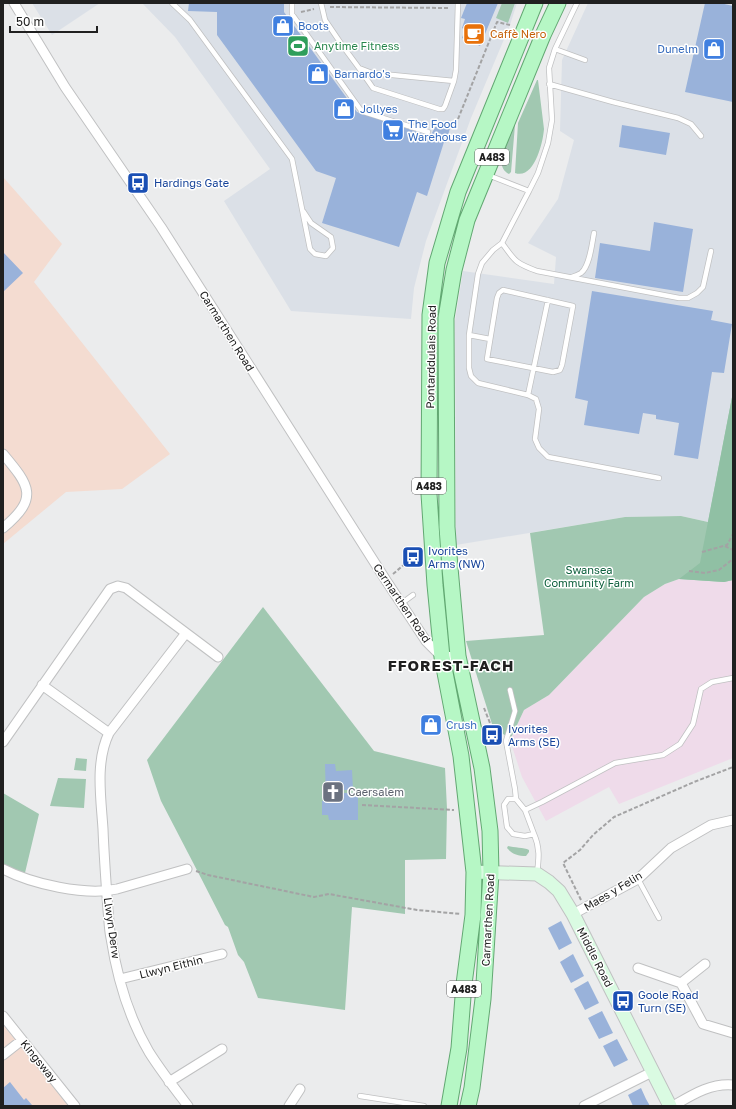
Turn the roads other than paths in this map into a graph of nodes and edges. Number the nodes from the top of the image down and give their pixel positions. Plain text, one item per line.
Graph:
1 (14, 3) edge
2 (172, 3) edge
3 (292, 3) edge
4 (530, 3) edge
5 (535, 3) edge
6 (558, 3) edge
7 (577, 3) edge
8 (322, 5) edge
9 (458, 5) edge
10 (517, 28) junction
11 (555, 49) junction
12 (585, 60) dead end
13 (359, 68) junction
14 (454, 81) junction
15 (549, 84) junction
16 (428, 132) dead end
17 (701, 136) dead end
18 (485, 174) junction
19 (529, 191) junction
20 (303, 211) junction
21 (594, 233) dead end
22 (502, 243) junction
23 (711, 251) dead end
24 (572, 278) junction
25 (548, 300) junction
26 (469, 335) junction
27 (490, 338) junction
28 (534, 368) junction
29 (528, 395) junction
30 (3, 454) edge
31 (659, 478) dead end
32 (3, 528) edge
33 (413, 595) dead end
34 (402, 603) junction
35 (186, 633) junction
36 (458, 656) junction
37 (218, 657) dead end
38 (442, 657) junction
39 (733, 678) edge
40 (42, 685) junction
41 (510, 690) dead end
42 (110, 733) junction
43 (3, 742) edge
44 (516, 798) junction
45 (525, 810) junction
46 (733, 820) edge
47 (534, 834) junction
48 (3, 869) edge
49 (187, 869) road end
50 (474, 872) junction
51 (491, 872) junction
52 (537, 874) junction
53 (638, 879) junction
54 (106, 892) junction
55 (579, 911) junction
56 (659, 918) dead end
57 (222, 954) dead end
58 (705, 964) dead end
59 (638, 968) dead end
60 (120, 979) junction
61 (680, 983) junction
62 (3, 1016) edge
63 (733, 1033) edge
64 (22, 1040) junction
65 (222, 1049) dead end
66 (3, 1055) edge
67 (652, 1072) junction
68 (169, 1082) junction
69 (733, 1084) edge
70 (300, 1089) dead end
71 (360, 1096) dead end
72 (75, 1106) edge
73 (188, 1106) edge
74 (289, 1106) edge
75 (424, 1106) edge
76 (449, 1106) edge
77 (468, 1106) edge
78 (584, 1106) edge
79 (670, 1106) edge
80 (673, 1106) edge

1 - 34 street, Carmarthen Road
2 - 20 lane
3 - 16 lane
4 - 10 lane
5 - 10 main road, Pontarddulais Road / A483
6 - 18 main road, Pontarddulais Road / A483
7 - 11 lane
8 - 13 lane
9 - 14 lane
10 - 38 main road, Pontarddulais Road / A483
11 - 12 lane
11 - 15 lane
13 - 14 lane
13 - 14 lane
15 - 17 lane
15 - 19 lane
18 - 19 lane
18 - 36 main road, Pontarddulais Road / A483
19 - 22 lane
20 - 20 lane
21 - 24 lane
22 - 24 lane
22 - 26 lane
23 - 24 lane
25 - 27 lane
25 - 28 lane
25 - 28 lane
26 - 27 lane
26 - 29 lane
27 - 28 lane
28 - 29 lane
29 - 31 lane
30 - 32 street
33 - 34 lane
34 - 38 street, Carmarthen Road
35 - 37 street
35 - 40 street
35 - 42 street, Llwyn Derw
36 - 38 street
36 - 51 main road, Carmarthen Road / A483
38 - 50 main road, Carmarthen Road / A483
39 - 45 lane
40 - 42 street
40 - 43 street
41 - 44 lane
42 - 54 street, Llwyn Derw
44 - 45 lane
44 - 47 lane
45 - 47 lane
46 - 53 street, Maes y Felin
47 - 52 lane
48 - 54 street
49 - 54 street
50 - 51 street
50 - 76 main road, Carmarthen Road / A483
51 - 52 street
51 - 77 main road, Carmarthen Road / A483
52 - 55 street, Middle Road
53 - 55 street, Maes y Felin
53 - 56 lane
54 - 60 street, Llwyn Derw
55 - 67 street, Middle Road
57 - 60 street, Llwyn Eithin
58 - 61 street
59 - 61 street
60 - 68 street, Llwyn Derw
61 - 63 street
62 - 64 street, Kingsway
64 - 66 street
64 - 72 street, Kingsway
65 - 68 street
67 - 78 street
67 - 79 street, Middle Road
68 - 73 street, Llwyn Derw
69 - 80 street
70 - 74 street
71 - 75 lane

